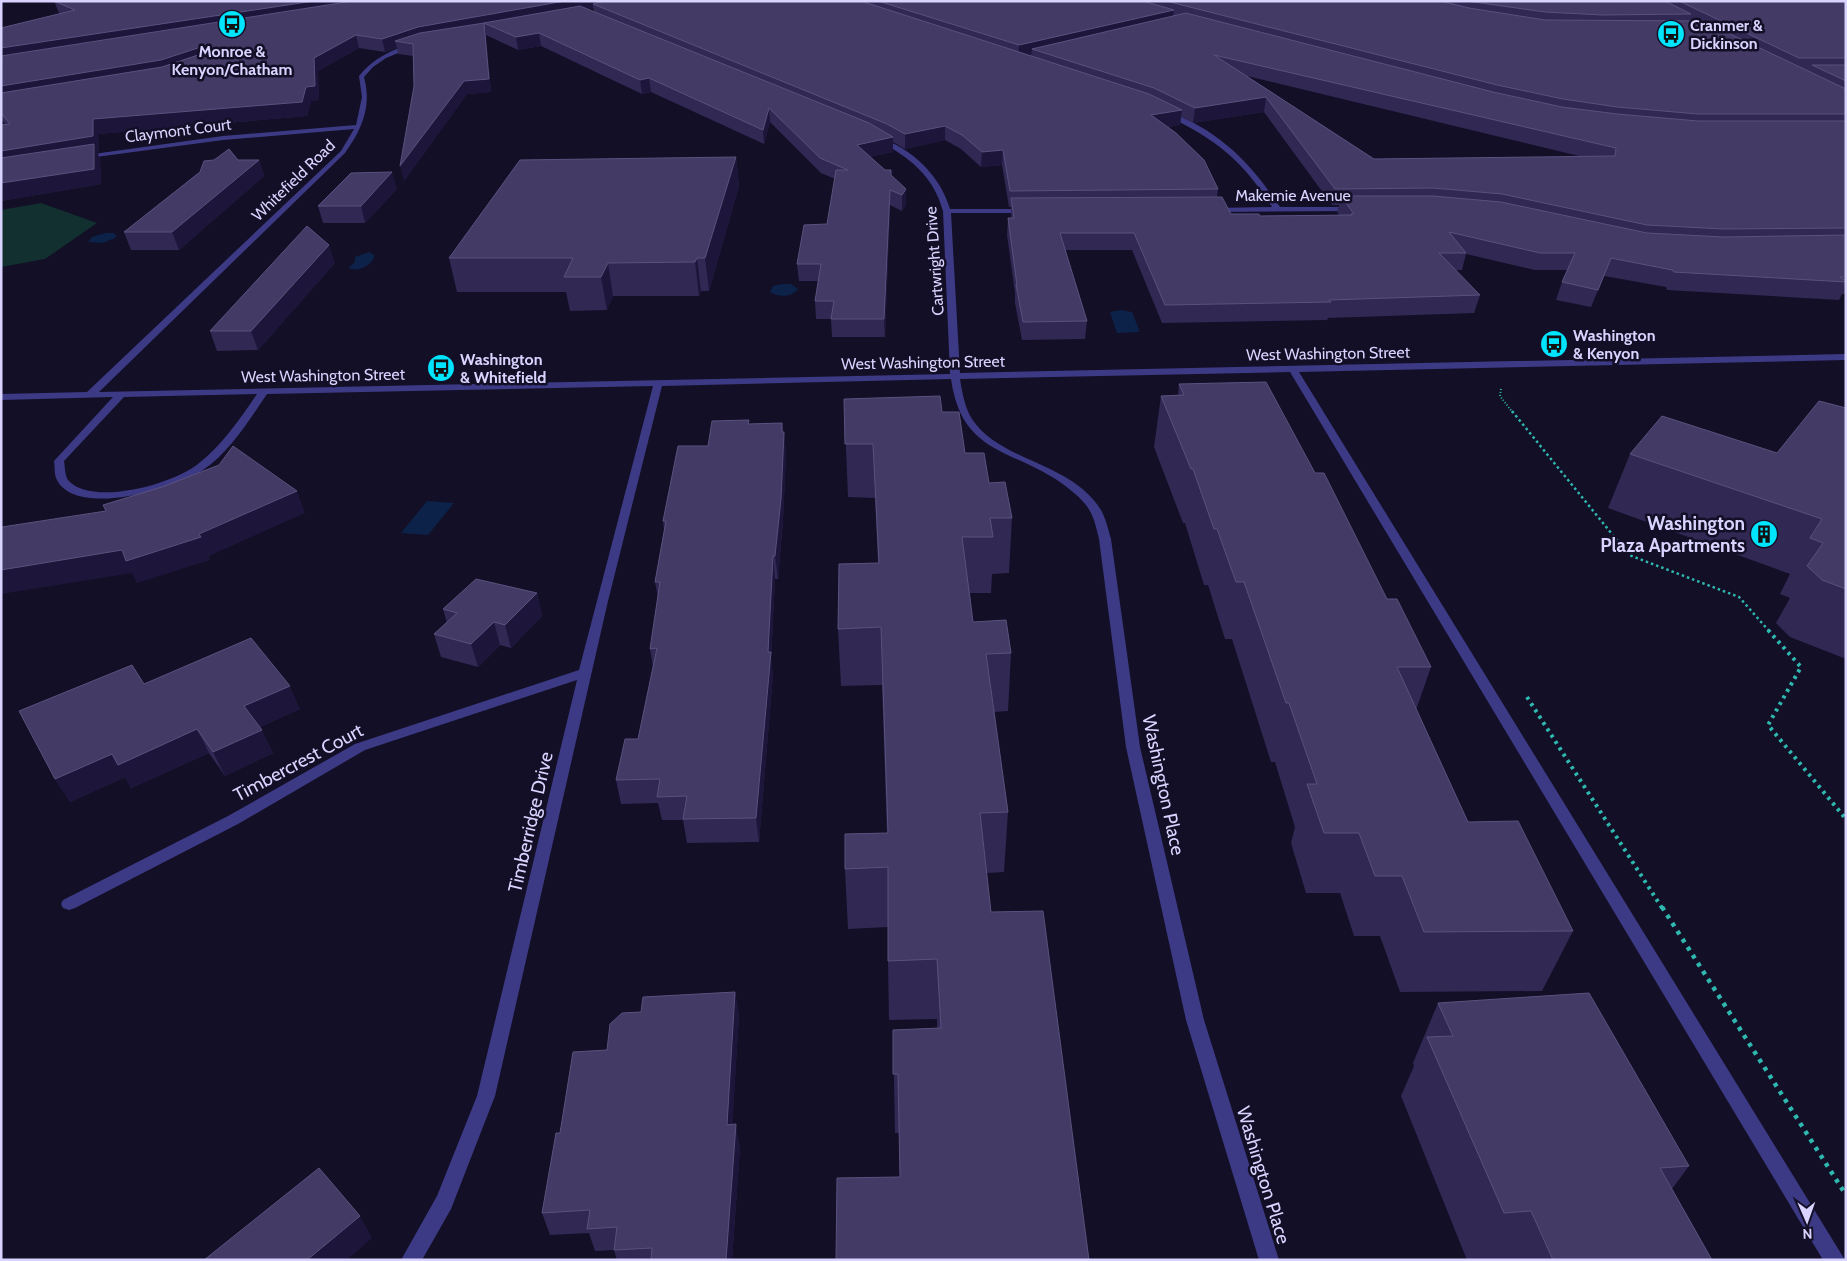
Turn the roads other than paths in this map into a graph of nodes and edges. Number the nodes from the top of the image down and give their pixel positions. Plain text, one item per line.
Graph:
1 (421, 43) edge
2 (1158, 109) edge
3 (359, 127) junction
4 (872, 135) edge
5 (74, 158) edge
6 (1277, 209) junction
7 (1362, 209) edge
8 (1208, 210) edge
9 (947, 211) junction
10 (1040, 211) edge
11 (1846, 357) edge
12 (1293, 369) junction
13 (957, 376) junction
14 (658, 383) junction
15 (264, 392) junction
16 (90, 395) junction
17 (121, 395) junction
18 (1, 398) edge
19 (585, 673) junction
20 (69, 904) dead end
21 (411, 1260) edge
22 (1269, 1260) edge
23 (1835, 1260) edge

1 - 3 street, Whitefield Road
2 - 6 street
3 - 5 street, Claymont Court
3 - 16 street, Whitefield Road
4 - 9 street, Cartwright Drive
6 - 7 street, Makemie Avenue
6 - 8 street, Makemie Avenue
9 - 10 street
9 - 13 street, Cartwright Drive
11 - 12 street, West Washington Street
12 - 13 street, West Washington Street
12 - 23 street
13 - 14 street, West Washington Street
13 - 22 street, Washington Place
14 - 15 street, West Washington Street
14 - 19 street, Timberridge Drive
15 - 17 street, West Washington Street
15 - 17 street
16 - 17 street, West Washington Street
16 - 18 street, West Washington Street
19 - 20 street, Timbercrest Court
19 - 21 street, Timberridge Drive

